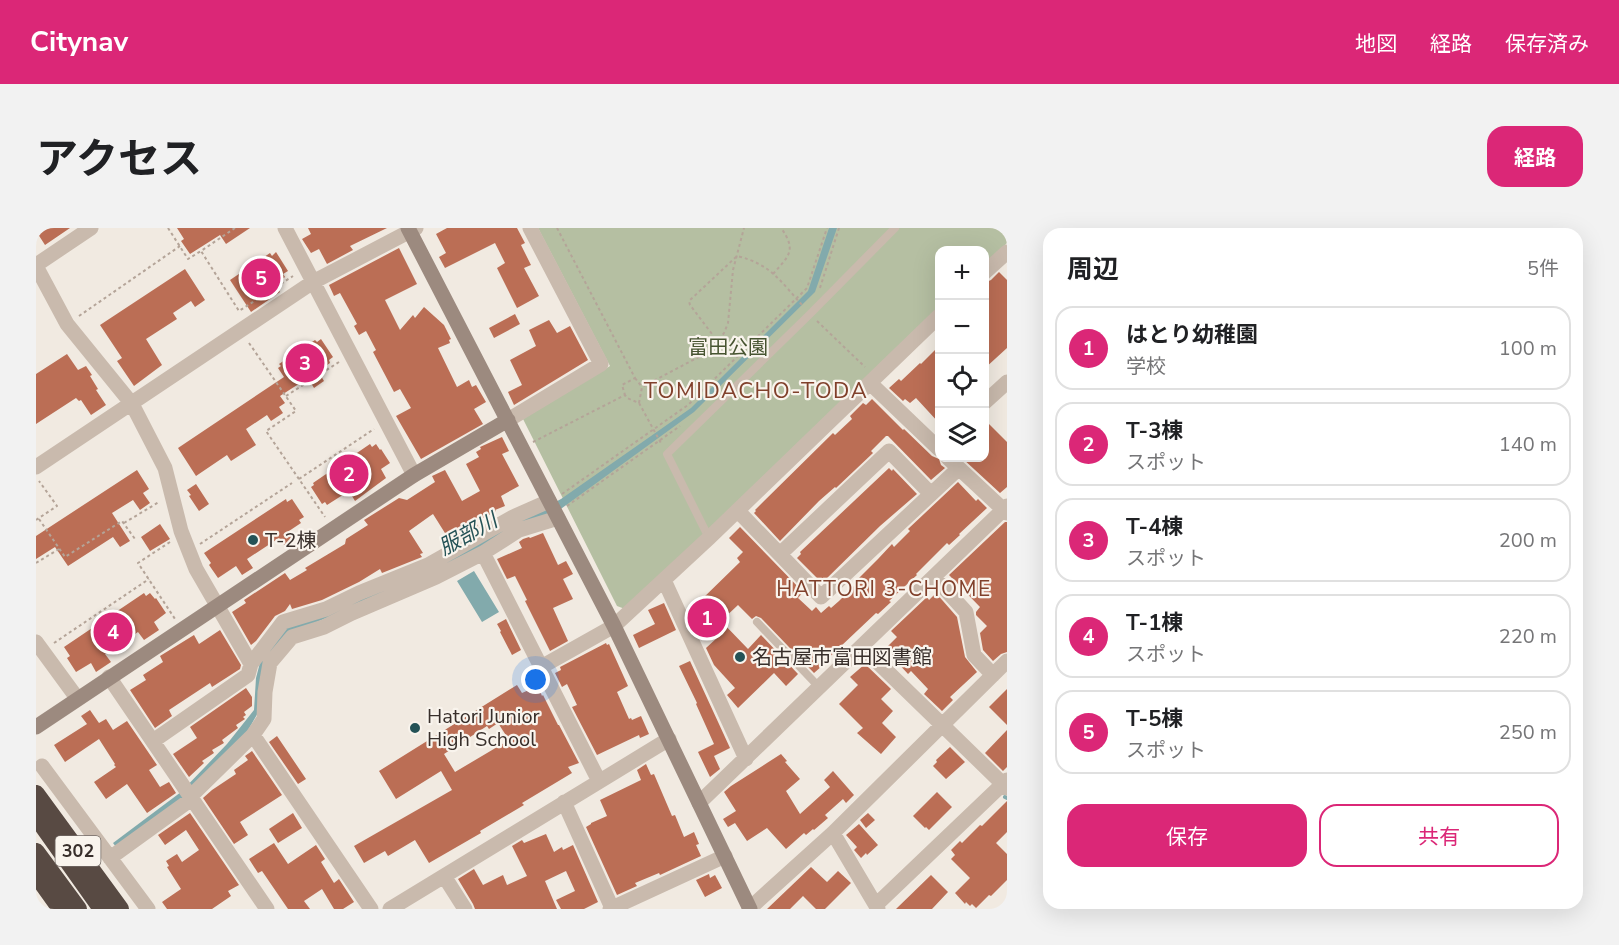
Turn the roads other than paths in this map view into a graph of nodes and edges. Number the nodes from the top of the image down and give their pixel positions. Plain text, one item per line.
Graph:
1 (90, 228) edge
2 (285, 228) edge
3 (530, 228) edge
4 (895, 228) edge
5 (411, 229) edge
6 (1007, 252) edge
7 (36, 266) edge
8 (989, 268) edge
9 (313, 282) junction
10 (935, 320) edge
11 (873, 380) junction
12 (1007, 382) edge
13 (989, 398) edge
14 (132, 404) junction
15 (508, 420) junction
16 (935, 444) edge
17 (942, 462) edge
18 (954, 462) edge
19 (36, 467) edge
20 (414, 475) junction
21 (931, 494) junction
22 (1006, 510) edge
23 (554, 511) junction
24 (738, 511) junction
25 (709, 538) junction
26 (483, 553) junction
27 (780, 554) junction
28 (934, 578) junction
29 (664, 580) junction
30 (218, 607) junction
31 (757, 622) dead end
32 (614, 626) junction
33 (39, 646) edge
34 (862, 647) junction
35 (1007, 661) edge
36 (261, 662) junction
37 (541, 667) junction
38 (993, 675) junction
39 (109, 677) junction
40 (820, 688) junction
41 (77, 698) junction
42 (943, 726) junction
43 (36, 727) edge
44 (253, 735) junction
45 (669, 740) junction
46 (153, 741) junction
47 (746, 759) junction
48 (42, 766) dead end
49 (599, 781) junction
50 (1006, 784) edge
51 (189, 793) junction
52 (36, 794) edge
53 (564, 802) junction
54 (699, 803) junction
55 (36, 816) edge
56 (63, 830) junction
57 (833, 833) junction
58 (96, 839) junction
59 (36, 852) edge
60 (725, 856) junction
61 (110, 858) junction
62 (36, 874) edge
63 (444, 876) junction
64 (877, 907) edge
65 (611, 908) edge
66 (61, 909) edge
67 (78, 909) edge
68 (102, 909) edge
69 (120, 909) edge
70 (148, 909) edge
71 (267, 909) edge
72 (371, 909) edge
73 (390, 909) edge
74 (465, 909) edge
75 (750, 909) edge

1 - 7 street
2 - 9 street
3 - 15 street
4 - 25 lane
5 - 9 street
5 - 15 street
6 - 8 street
7 - 14 street
9 - 14 street
9 - 20 street
10 - 11 street
11 - 16 street
11 - 24 street
12 - 13 street
14 - 19 street
14 - 30 street
15 - 20 street
15 - 23 street
17 - 21 street
18 - 22 street
20 - 30 street
21 - 27 street
21 - 27 street
22 - 28 street
23 - 26 street
23 - 32 street
23 - 36 street
24 - 25 street
24 - 27 street
25 - 29 street
26 - 36 street
26 - 37 street
28 - 34 street
28 - 38 street
29 - 32 street
29 - 47 street
30 - 36 street
30 - 39 street
31 - 40 lane
32 - 37 street
32 - 45 street
33 - 41 street
34 - 40 street
34 - 42 street
35 - 38 street
36 - 44 street
36 - 46 street
37 - 49 street
38 - 42 street
39 - 41 street
39 - 46 street
40 - 47 street
41 - 43 street
42 - 50 street
42 - 57 street
44 - 51 street
44 - 72 street
45 - 49 street
45 - 54 street
46 - 51 street
47 - 54 street
48 - 58 street
49 - 53 street
50 - 64 street
51 - 61 street
51 - 71 street
52 - 56 highway, 302
53 - 63 street
53 - 65 street
54 - 60 street
55 - 68 highway
56 - 58 street
56 - 69 highway, 302
57 - 64 street
57 - 75 street
58 - 61 street
59 - 67 highway
60 - 65 street
60 - 75 street
61 - 70 street
62 - 66 highway, 302
63 - 73 street
63 - 74 street

